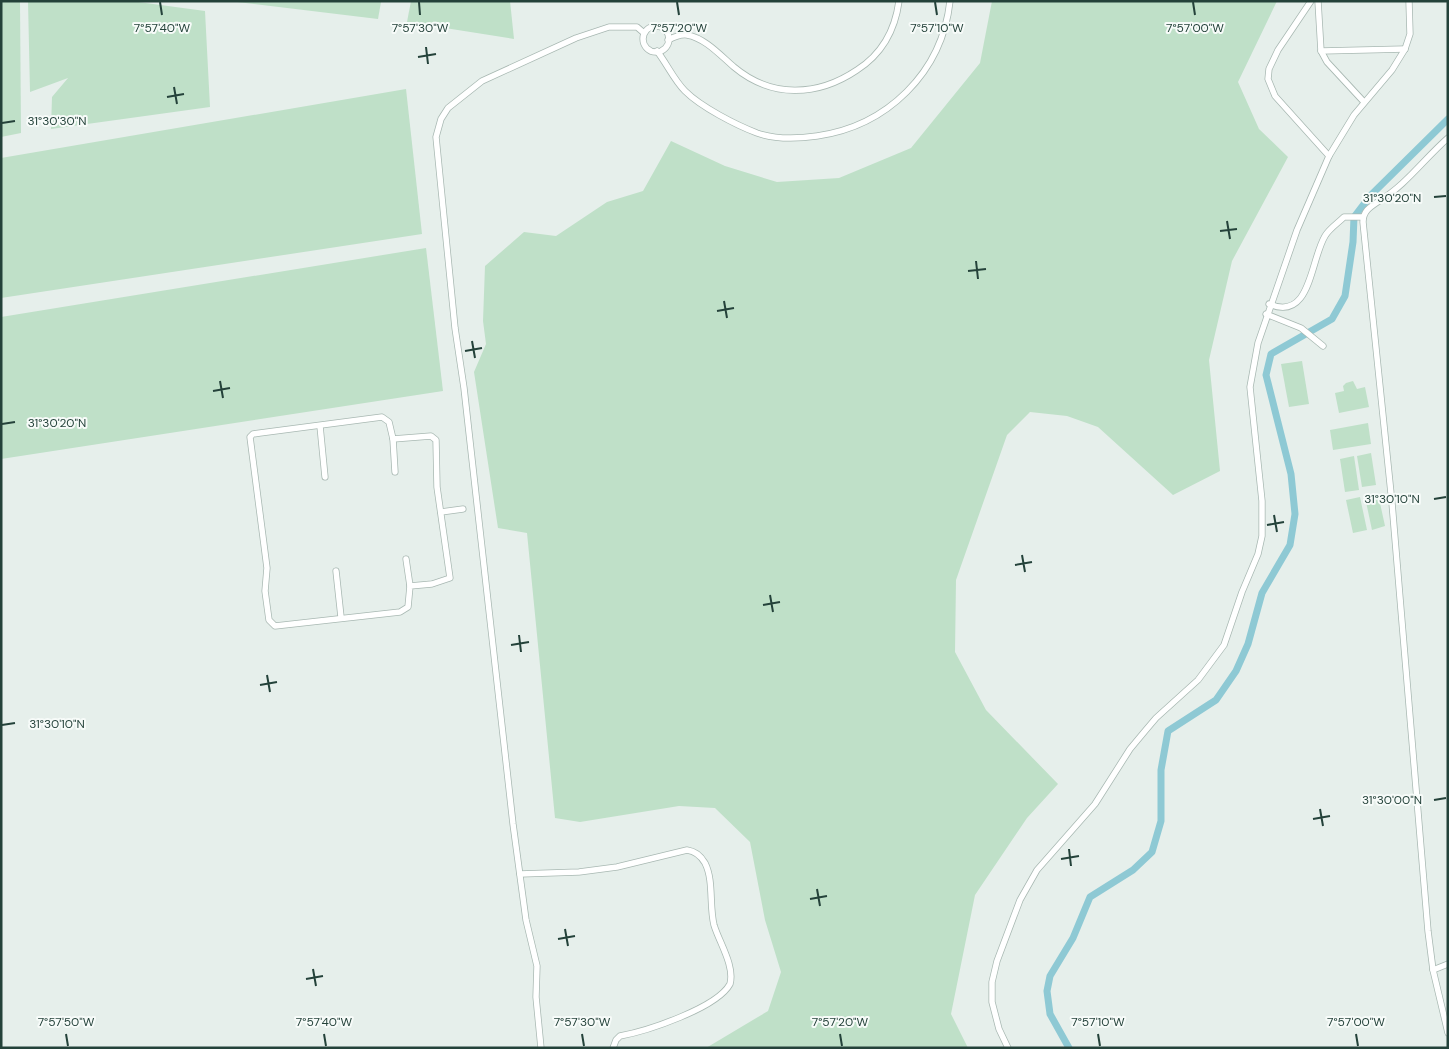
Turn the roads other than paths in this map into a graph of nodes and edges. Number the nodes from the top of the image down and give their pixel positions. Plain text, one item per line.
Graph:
1 (899, 1) edge
2 (950, 1) edge
3 (1311, 1) edge
4 (1318, 1) edge
5 (1409, 1) edge
6 (644, 33) junction
7 (668, 40) junction
8 (1405, 49) junction
9 (657, 51) junction
10 (1321, 51) junction
11 (1364, 102) junction
12 (1448, 138) edge
13 (1329, 156) junction
14 (1363, 217) junction
15 (1269, 304) junction
16 (1266, 314) junction
17 (1324, 346) dead end
18 (320, 426) junction
19 (393, 440) junction
20 (394, 472) dead end
21 (324, 477) dead end
22 (463, 509) dead end
23 (441, 512) junction
24 (406, 559) dead end
25 (336, 571) dead end
26 (410, 586) junction
27 (341, 617) junction
28 (520, 874) junction
29 (1448, 964) edge
30 (1432, 970) junction
31 (1446, 1019) edge
32 (1448, 1033) edge
33 (541, 1048) edge
34 (613, 1048) edge
35 (1008, 1048) edge

1 - 7 street
2 - 9 street
3 - 13 street
4 - 10 street
5 - 8 street
6 - 7 street
6 - 9 street
6 - 28 street
7 - 9 street
8 - 10 street
8 - 11 street
10 - 11 street
11 - 13 street
12 - 14 street
13 - 15 street
14 - 15 street
14 - 30 street
15 - 16 street
16 - 17 street
16 - 35 street
18 - 19 street
18 - 21 street
18 - 27 street
19 - 20 street
19 - 23 street
22 - 23 street
23 - 26 street
24 - 26 street
25 - 27 street
26 - 27 street
28 - 33 street
28 - 34 street
29 - 30 street
30 - 31 street
31 - 32 street

